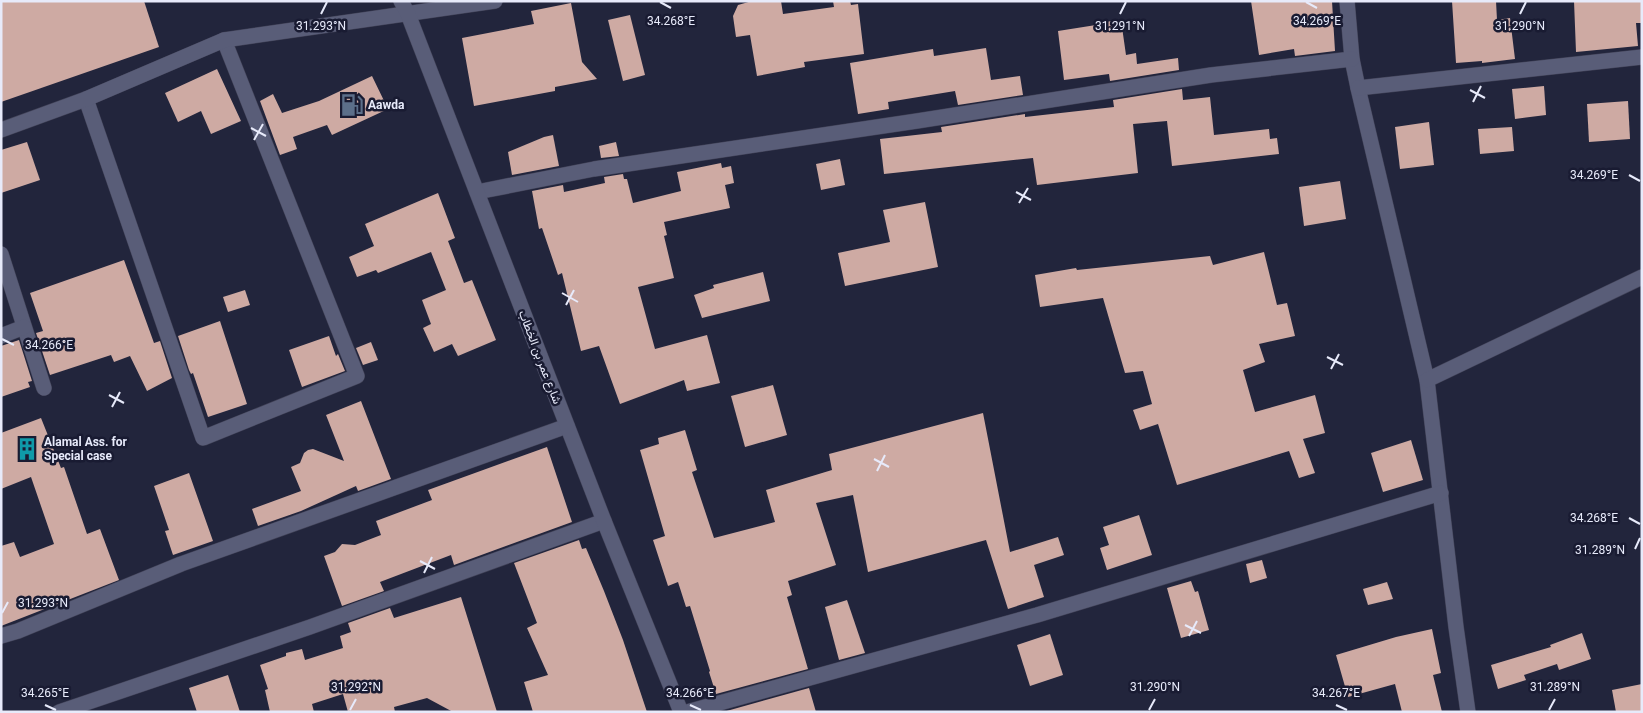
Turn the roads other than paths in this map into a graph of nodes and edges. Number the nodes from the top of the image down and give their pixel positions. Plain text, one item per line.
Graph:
1 (495, 1) edge
2 (1347, 1) edge
3 (405, 8) edge
4 (224, 40) junction
5 (1642, 57) edge
6 (1352, 59) junction
7 (1358, 88) junction
8 (86, 99) junction
9 (1, 130) edge
10 (477, 192) junction
11 (1, 254) edge
12 (1642, 278) edge
13 (24, 326) junction
14 (1, 336) edge
15 (1427, 380) junction
16 (44, 388) dead end
17 (567, 426) junction
18 (1441, 493) junction
19 (604, 521) junction
20 (1, 636) edge
21 (59, 712) edge
22 (681, 712) edge
23 (687, 712) edge
24 (1468, 712) edge

1 - 3 street
2 - 6 street
3 - 4 street
3 - 10 street, شارع عمر بن الخطاب
4 - 8 street
4 - 8 street
5 - 7 street
6 - 7 street
6 - 10 street
7 - 15 street
8 - 9 street
10 - 17 street, شارع عمر بن الخطاب
11 - 13 street
12 - 15 street
13 - 14 street
13 - 16 street
15 - 18 street
17 - 19 street, شارع عمر بن الخطاب
17 - 20 street
18 - 23 street
18 - 24 street
19 - 21 street
19 - 22 street, شارع عمر بن الخطاب

